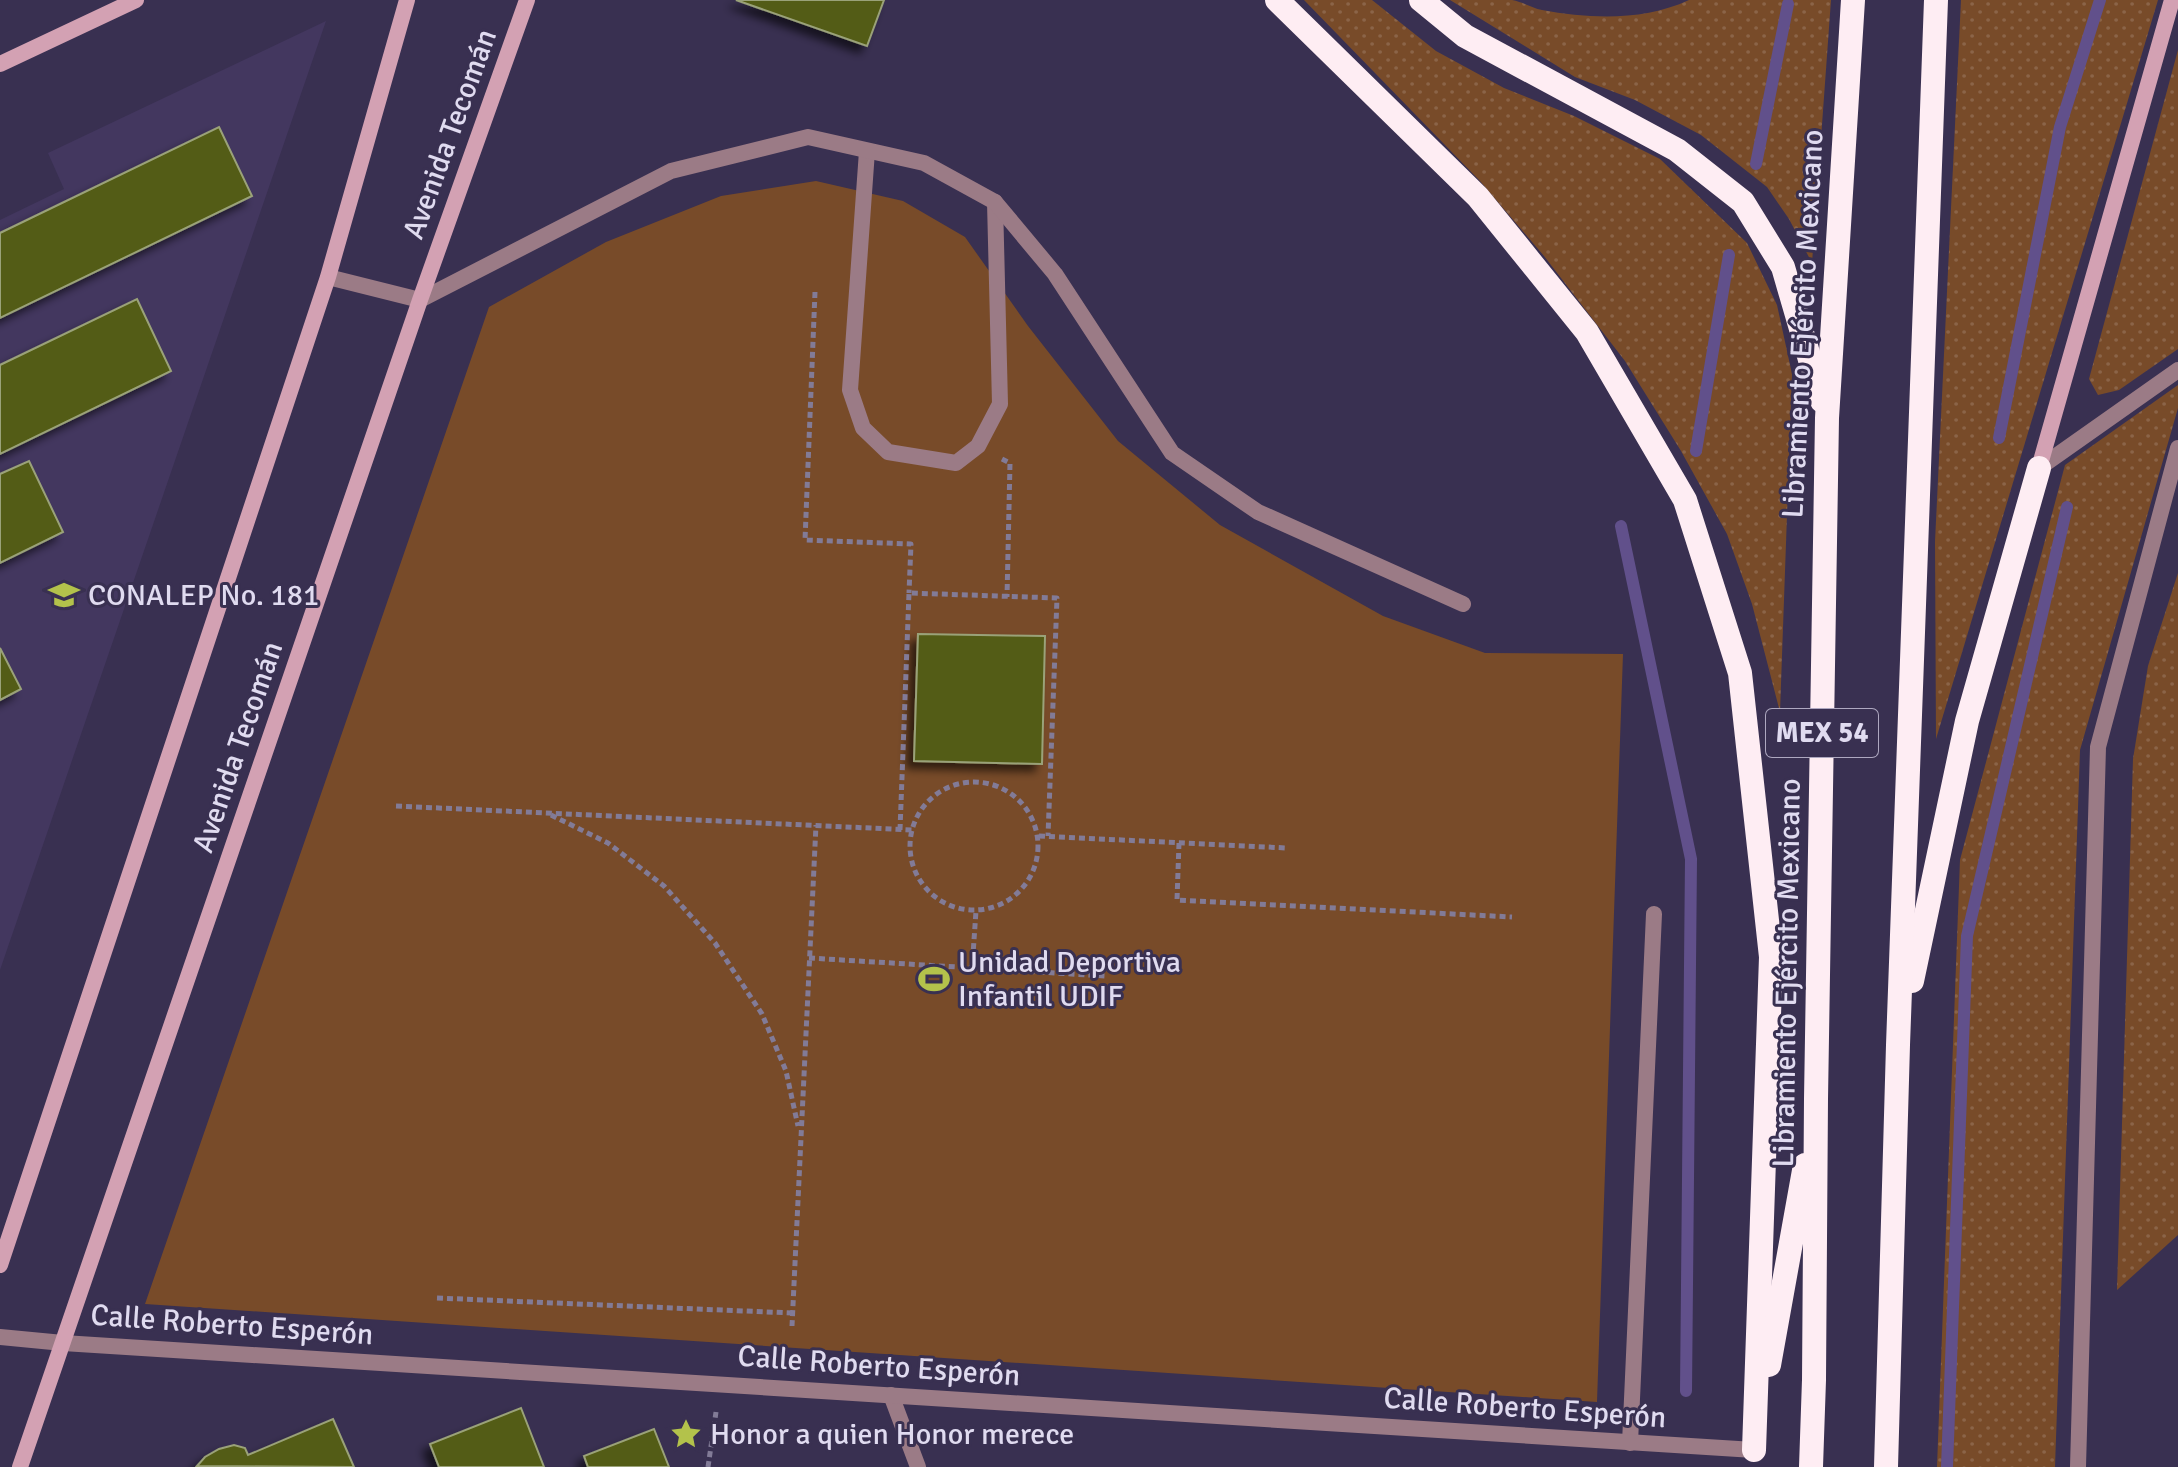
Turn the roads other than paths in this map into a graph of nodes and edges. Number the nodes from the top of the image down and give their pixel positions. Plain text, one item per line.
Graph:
1 (136, 0) edge
2 (407, 0) edge
3 (527, 0) edge
4 (1277, 0) edge
5 (1421, 0) edge
6 (1853, 0) edge
7 (1936, 0) edge
8 (2172, 0) edge
9 (0, 64) edge
10 (867, 151) junction
11 (995, 202) junction
12 (328, 277) junction
13 (420, 300) junction
14 (2178, 370) edge
15 (1827, 418) junction
16 (2178, 448) edge
17 (2039, 468) junction
18 (1463, 604) dead end
19 (1654, 914) dead end
20 (1898, 1045) junction
21 (1816, 1099) junction
22 (0, 1265) edge
23 (0, 1337) edge
24 (63, 1343) junction
25 (891, 1395) junction
26 (1630, 1443) junction
27 (1753, 1458) edge
28 (20, 1467) edge
29 (918, 1467) edge
30 (1811, 1467) edge
31 (1886, 1467) edge
32 (2078, 1467) edge

1 - 9 street
2 - 12 street, Avenida Tecomán
3 - 13 street, Avenida Tecomán
4 - 27 highway
5 - 15 highway
6 - 15 highway, Libramiento Ejército Mexicano / MEX 54
7 - 20 highway, MEX 54
8 - 17 street
10 - 11 street
10 - 11 street
10 - 13 street
11 - 18 street
12 - 13 street
12 - 22 street, Avenida Tecomán
13 - 24 street, Avenida Tecomán
14 - 17 street
15 - 21 highway, Libramiento Ejército Mexicano / MEX 54
16 - 32 street
17 - 20 highway
19 - 26 street
20 - 31 highway, MEX 54
21 - 27 highway
21 - 30 highway, Libramiento Ejército Mexicano / MEX 54
23 - 24 street, Calle Roberto Esperón
24 - 25 street, Calle Roberto Esperón
24 - 28 street, Avenida Tecomán
25 - 26 street, Calle Roberto Esperón
25 - 29 street
26 - 27 street, Calle Roberto Esperón

